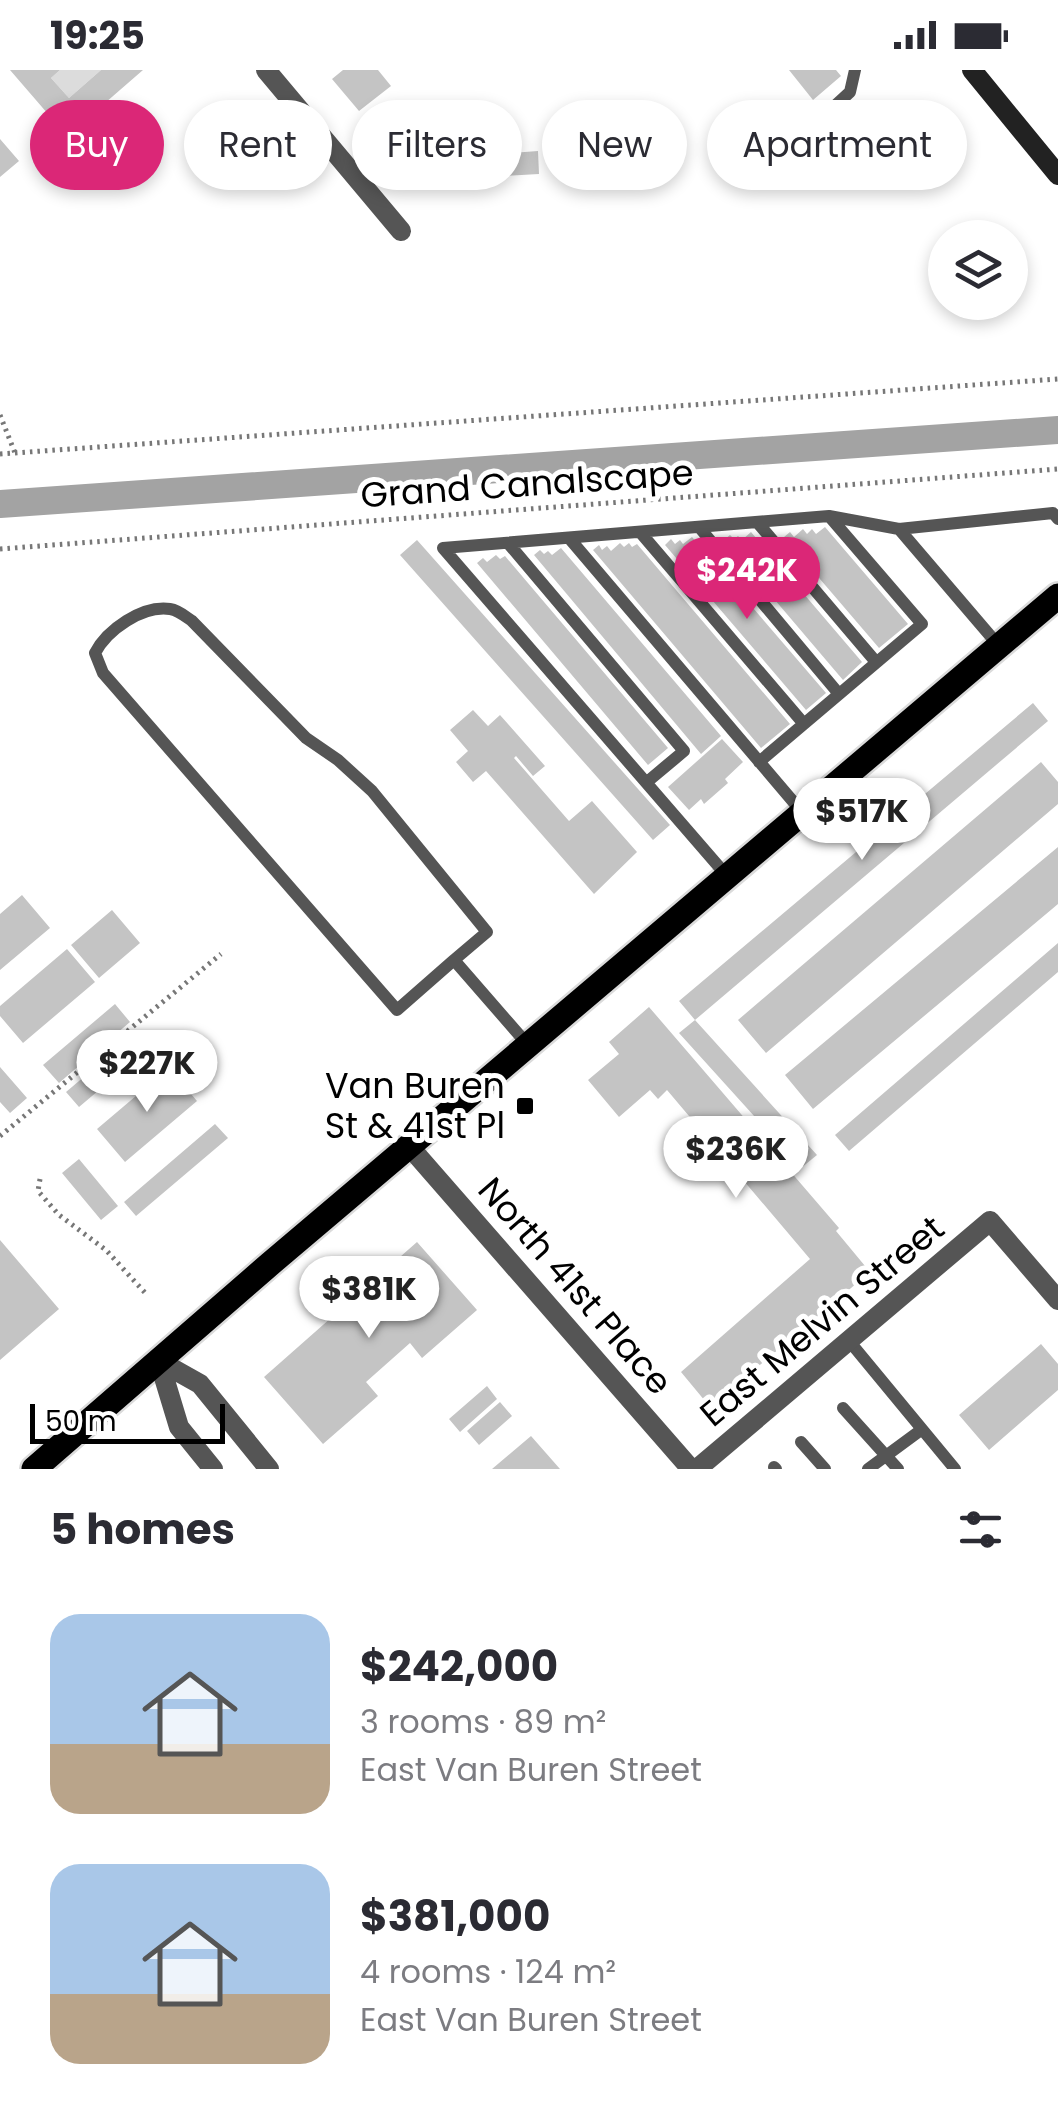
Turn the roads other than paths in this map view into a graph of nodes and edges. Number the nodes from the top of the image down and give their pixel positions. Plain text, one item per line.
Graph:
1 (266, 70) edge
2 (855, 70) edge
3 (972, 70) edge
4 (841, 100) edge
5 (1058, 174) edge
6 (401, 232) dead end
7 (829, 516) junction
8 (1058, 519) edge
9 (757, 522) junction
10 (698, 527) junction
11 (900, 528) junction
12 (640, 532) junction
13 (569, 538) junction
14 (508, 543) junction
15 (1058, 596) edge
16 (998, 646) junction
17 (876, 662) junction
18 (840, 694) junction
19 (804, 724) junction
20 (759, 762) junction
21 (647, 782) junction
22 (802, 812) junction
23 (727, 876) junction
24 (454, 960) junction
25 (528, 1045) junction
26 (409, 1146) junction
27 (1058, 1300) edge
28 (850, 1342) junction
29 (159, 1360) junction
30 (843, 1408) dead end
31 (921, 1430) junction
32 (802, 1442) dead end
33 (885, 1454) junction
34 (34, 1469) edge
35 (213, 1469) edge
36 (269, 1469) edge
37 (694, 1469) edge
38 (826, 1469) edge
39 (868, 1469) edge
40 (898, 1469) edge
41 (955, 1469) edge

1 - 6 street
2 - 4 lane
3 - 5 main road
7 - 9 lane
7 - 11 lane
7 - 17 lane
8 - 11 lane
9 - 10 lane
9 - 17 lane
10 - 12 lane
10 - 18 lane
11 - 16 lane
12 - 13 lane
12 - 19 lane
13 - 14 lane
13 - 20 lane
14 - 21 lane
14 - 21 lane
15 - 16 main road
16 - 22 main road
17 - 18 lane
18 - 19 lane
19 - 20 lane
20 - 22 lane
21 - 23 lane
22 - 23 main road
23 - 25 main road
24 - 24 lane
24 - 25 lane
25 - 26 main road
26 - 29 main road
26 - 37 street, North 41st Place
27 - 28 street, East Melvin Street
28 - 31 lane
28 - 37 street, East Melvin Street
29 - 34 main road
29 - 35 street
29 - 36 street
30 - 33 lane
31 - 33 lane
31 - 41 lane
32 - 38 lane
33 - 39 lane
33 - 40 lane

